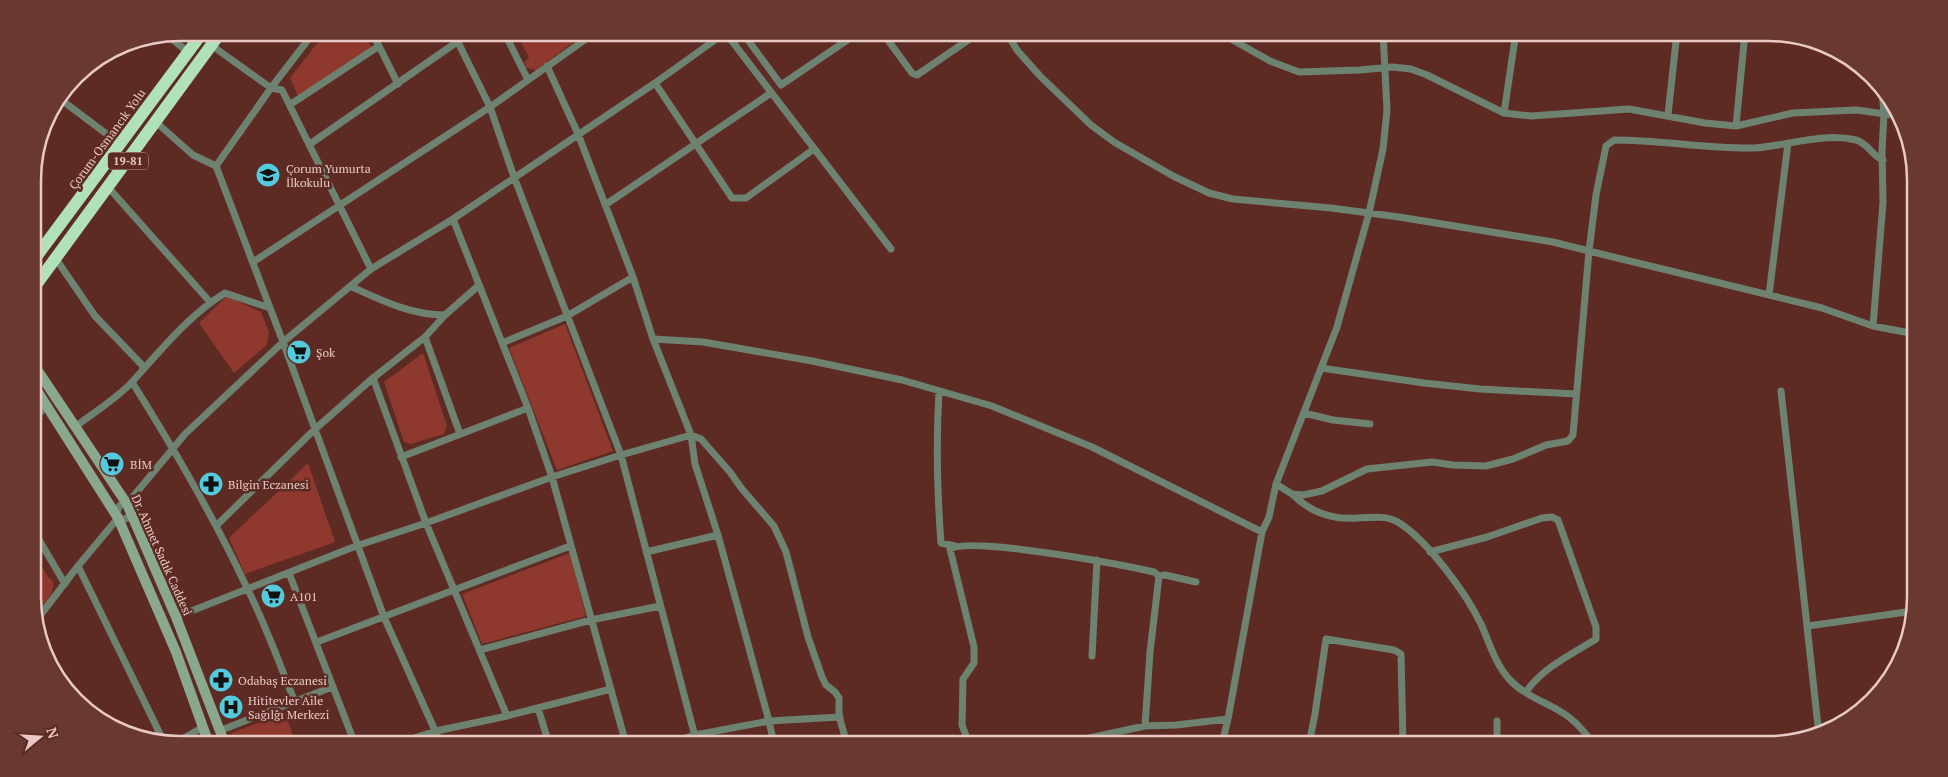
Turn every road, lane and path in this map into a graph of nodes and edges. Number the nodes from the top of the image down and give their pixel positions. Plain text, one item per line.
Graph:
1 (175, 41) edge
2 (196, 41) edge
3 (214, 41) edge
4 (307, 41) edge
5 (376, 41) edge
6 (508, 41) edge
7 (583, 41) edge
8 (715, 41) edge
9 (732, 41) edge
10 (749, 41) edge
11 (846, 41) edge
12 (888, 41) edge
13 (967, 41) edge
14 (1012, 41) edge
15 (1236, 41) edge
16 (1384, 41) edge
17 (1515, 41) edge
18 (1677, 41) edge
19 (1744, 41) edge
20 (457, 42) joint
21 (211, 45) junction
22 (379, 46) junction
23 (188, 52) junction
24 (547, 66) junction
25 (1386, 67) junction
26 (528, 80) junction
27 (655, 83) junction
28 (398, 84) junction
29 (271, 88) junction
30 (771, 92) junction
31 (65, 103) edge
32 (1883, 103) edge
33 (290, 104) junction
34 (490, 106) junction
35 (1504, 113) junction
36 (1884, 114) junction
37 (1668, 115) junction
38 (1890, 115) edge
39 (157, 123) junction
40 (1736, 126) junction
41 (578, 134) junction
42 (1788, 143) junction
43 (120, 144) junction
44 (310, 144) junction
45 (695, 144) junction
46 (814, 149) junction
47 (1882, 160) junction
48 (216, 166) junction
49 (514, 177) junction
50 (108, 188) junction
51 (605, 205) junction
52 (339, 206) junction
53 (1369, 213) junction
54 (453, 219) junction
55 (891, 249) dead end
56 (42, 250) edge
57 (1589, 251) junction
58 (56, 258) junction
59 (253, 262) junction
60 (372, 269) junction
61 (633, 277) junction
62 (42, 278) edge
63 (478, 286) junction
64 (352, 287) junction
65 (1769, 295) junction
66 (210, 302) junction
67 (270, 308) junction
68 (445, 315) junction
69 (567, 316) junction
70 (1874, 326) junction
71 (1907, 332) edge
72 (425, 337) junction
73 (653, 339) junction
74 (283, 342) junction
75 (502, 343) junction
76 (144, 367) junction
77 (1321, 368) junction
78 (42, 376) edge
79 (373, 378) junction
80 (132, 382) junction
81 (939, 391) junction
82 (1781, 391) dead end
83 (1576, 394) junction
84 (41, 398) edge
85 (46, 405) junction
86 (528, 408) junction
87 (41, 411) edge
88 (1304, 413) junction
89 (1370, 424) dead end
90 (75, 427) junction
91 (314, 430) junction
92 (460, 434) junction
93 (691, 435) junction
94 (174, 449) junction
95 (621, 455) junction
96 (401, 458) junction
97 (552, 477) junction
98 (1276, 484) junction
99 (1292, 494) junction
100 (129, 508) junction
101 (117, 516) junction
102 (426, 523) junction
103 (217, 525) junction
104 (1262, 532) junction
105 (718, 535) junction
106 (41, 543) edge
107 (356, 546) junction
108 (570, 546) junction
109 (955, 546) junction
110 (646, 552) junction
111 (1430, 552) junction
112 (1097, 560) junction
113 (78, 566) junction
114 (289, 573) junction
115 (1159, 576) junction
116 (1196, 582) dead end
117 (65, 584) junction
118 (248, 588) junction
119 (454, 590) junction
120 (660, 606) junction
121 (1906, 612) edge
122 (42, 613) edge
123 (176, 617) junction
124 (384, 617) junction
125 (591, 620) junction
126 (1808, 626) junction
127 (317, 642) junction
128 (480, 650) junction
129 (1092, 656) dead end
130 (332, 687) junction
131 (611, 689) junction
132 (1526, 692) junction
133 (295, 702) junction
134 (538, 708) junction
135 (507, 716) junction
136 (840, 717) junction
137 (1228, 719) junction
138 (769, 721) junction
139 (1497, 721) dead end
140 (1145, 726) junction
141 (1818, 726) edge
142 (203, 727) junction
143 (220, 731) junction
144 (436, 731) junction
145 (695, 734) junction
146 (160, 735) edge
147 (1101, 735) edge
148 (1224, 735) edge
149 (1311, 735) edge
150 (1403, 735) edge
151 (1497, 735) edge
152 (1586, 735) edge
153 (188, 736) edge
154 (206, 736) edge
155 (222, 736) edge
156 (352, 736) edge
157 (421, 736) edge
158 (438, 736) edge
159 (546, 736) edge
160 (624, 736) edge
161 (690, 736) edge
162 (772, 736) edge
163 (845, 736) edge
164 (966, 736) edge

1 - 23 street
2 - 23 highway, Çorum-Osmancık Yolu / 19-81
3 - 21 highway, 19-81
4 - 29 street
5 - 22 street
6 - 26 street
7 - 24 street
8 - 27 street
9 - 30 street
10 - 11 street
12 - 13 street
14 - 53 street
15 - 25 street
16 - 25 street
17 - 35 street
18 - 37 street
19 - 40 street
20 - 28 street
20 - 34 street
21 - 29 street
21 - 39 highway, 19-81
22 - 28 street
22 - 33 street
23 - 43 highway, Çorum-Osmancık Yolu / 19-81
24 - 26 street
24 - 41 street
25 - 35 street
25 - 53 street
26 - 34 street
27 - 41 street
27 - 45 street
28 - 44 street
29 - 33 street
29 - 48 street
30 - 45 street
30 - 46 street
31 - 43 street
32 - 36 street
33 - 44 street
34 - 49 street
34 - 52 street
35 - 37 street
36 - 38 street
36 - 40 street
36 - 47 street
37 - 40 street
39 - 48 street
39 - 50 highway, 19-81
41 - 49 street
41 - 51 street
42 - 47 street
42 - 57 street
42 - 65 street
43 - 56 highway, Çorum-Osmancık Yolu / 19-81
44 - 52 street
45 - 46 street
45 - 51 street
46 - 55 street
47 - 70 street
48 - 59 street
49 - 54 street
49 - 69 street
50 - 58 highway, 19-81
50 - 66 street
51 - 61 street
52 - 59 street
52 - 60 street
53 - 57 street
53 - 77 street
54 - 60 street
54 - 63 street
57 - 65 street
57 - 83 street
58 - 62 highway, 19-81
58 - 76 street
59 - 67 street
60 - 64 street
61 - 69 street
61 - 73 street
63 - 68 street
63 - 75 street
64 - 68 street
64 - 74 street
65 - 70 street
66 - 67 street
66 - 76 street
67 - 74 street
68 - 72 street
69 - 75 street
69 - 95 street
70 - 71 street
72 - 79 street
72 - 92 street
73 - 81 street
73 - 93 street
74 - 91 street
74 - 94 street
75 - 86 street
76 - 80 street
77 - 83 street
77 - 88 street
78 - 90 street, Dr. Ahmet Sadık Caddesi
79 - 91 street
79 - 96 street
80 - 90 street
80 - 94 street
81 - 104 street
81 - 109 street
82 - 126 street
83 - 99 street
84 - 85 street, Dr. Ahmet Sadık Caddesi
85 - 87 street
85 - 101 street, Dr. Ahmet Sadık Caddesi
86 - 92 street
86 - 97 street
88 - 89 street
88 - 98 street
90 - 100 street, Dr. Ahmet Sadık Caddesi
91 - 103 street
91 - 107 street
92 - 96 street
93 - 95 street
93 - 105 street
93 - 136 street
94 - 100 street
94 - 103 street
95 - 97 street
95 - 110 street
96 - 102 street
97 - 102 street
97 - 108 street
98 - 99 street
98 - 104 street
99 - 111 street
100 - 101 street
100 - 101 street
100 - 123 street, Dr. Ahmet Sadık Caddesi
101 - 113 street
101 - 142 street, Dr. Ahmet Sadık Caddesi
102 - 107 street
102 - 119 street
103 - 118 street
104 - 137 street
105 - 110 street
105 - 138 street
106 - 117 street
107 - 114 street
107 - 124 street
108 - 119 street
108 - 125 street
109 - 112 street
109 - 164 street
110 - 120 street
111 - 132 street
111 - 132 street
112 - 115 street
112 - 129 street
113 - 117 street
113 - 146 street
114 - 118 street
114 - 127 street
115 - 116 street
115 - 140 street
117 - 122 street
118 - 123 street
118 - 133 street
119 - 124 street
119 - 128 street
120 - 125 street
120 - 145 street
121 - 126 street
123 - 143 street, Dr. Ahmet Sadık Caddesi
124 - 127 street
124 - 144 street
125 - 128 street
125 - 131 street
126 - 141 street
127 - 130 street
128 - 135 street
130 - 133 street
130 - 156 street
131 - 134 street
131 - 160 street
132 - 152 street
133 - 143 street
134 - 135 street
134 - 159 street
135 - 144 street
136 - 138 street
136 - 163 street
137 - 140 street
137 - 148 street
138 - 145 street
138 - 162 street
139 - 151 street
140 - 147 street
142 - 153 street
142 - 154 street, Dr. Ahmet Sadık Caddesi
143 - 155 street, Dr. Ahmet Sadık Caddesi
144 - 157 street
144 - 158 street
145 - 161 street
149 - 150 street

